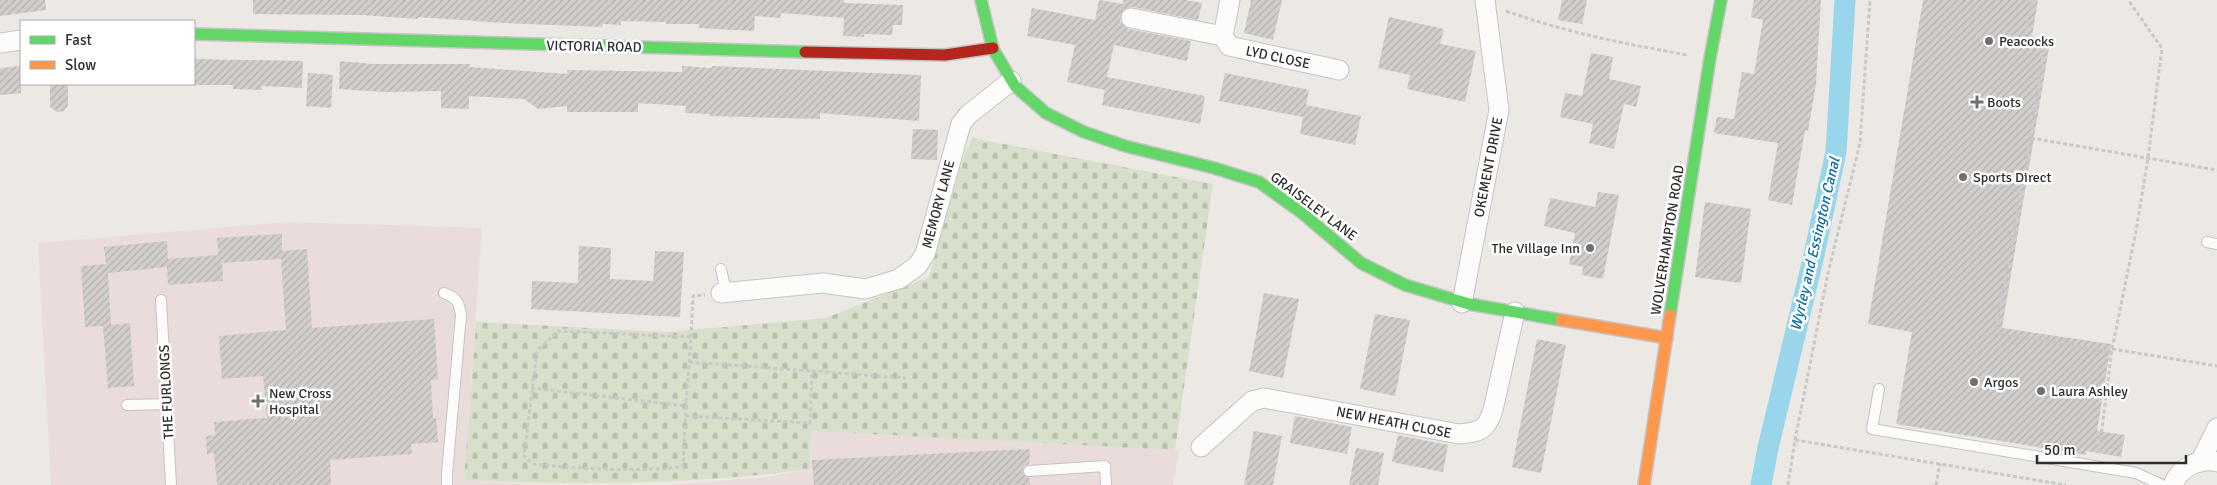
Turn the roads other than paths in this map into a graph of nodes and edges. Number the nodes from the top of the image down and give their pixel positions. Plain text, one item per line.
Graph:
1 (981, 0) edge
2 (1230, 0) edge
3 (1721, 0) edge
4 (1485, 2) edge
5 (1131, 18) dead end
6 (195, 34) edge
7 (1223, 36) junction
8 (20, 40) edge
9 (0, 43) edge
10 (993, 48) junction
11 (1339, 70) dead end
12 (1011, 81) junction
13 (721, 269) dead end
14 (724, 292) joint
15 (444, 293) dead end
16 (161, 300) dead end
17 (1462, 303) junction
18 (1515, 312) junction
19 (1667, 338) junction
20 (1879, 389) dead end
21 (167, 404) junction
22 (127, 405) dead end
23 (2217, 428) edge
24 (1201, 447) dead end
25 (2208, 462) edge
26 (1029, 470) dead end
27 (171, 485) edge
28 (447, 485) edge
29 (1106, 485) edge
30 (1644, 485) edge
31 (2162, 485) edge
32 (2173, 485) edge

1 - 10 street, GRAISELEY LANE
2 - 7 street
3 - 19 street, WOLVERHAMPTON ROAD
4 - 17 street, OKEMENT DRIVE
5 - 7 street, LYD CLOSE
6 - 10 street, VICTORIA ROAD
7 - 11 street, LYD CLOSE
8 - 9 street
10 - 12 street, GRAISELEY LANE
12 - 14 street, MEMORY LANE
12 - 17 street, GRAISELEY LANE
13 - 14 lane
15 - 28 lane
16 - 21 lane, THE FURLONGS
17 - 18 street, GRAISELEY LANE
18 - 19 street, GRAISELEY LANE
18 - 24 street, NEW HEATH CLOSE
19 - 30 street, WOLVERHAMPTON ROAD
20 - 31 lane
21 - 22 lane
21 - 27 lane, THE FURLONGS
23 - 25 street
25 - 32 street
26 - 29 lane

